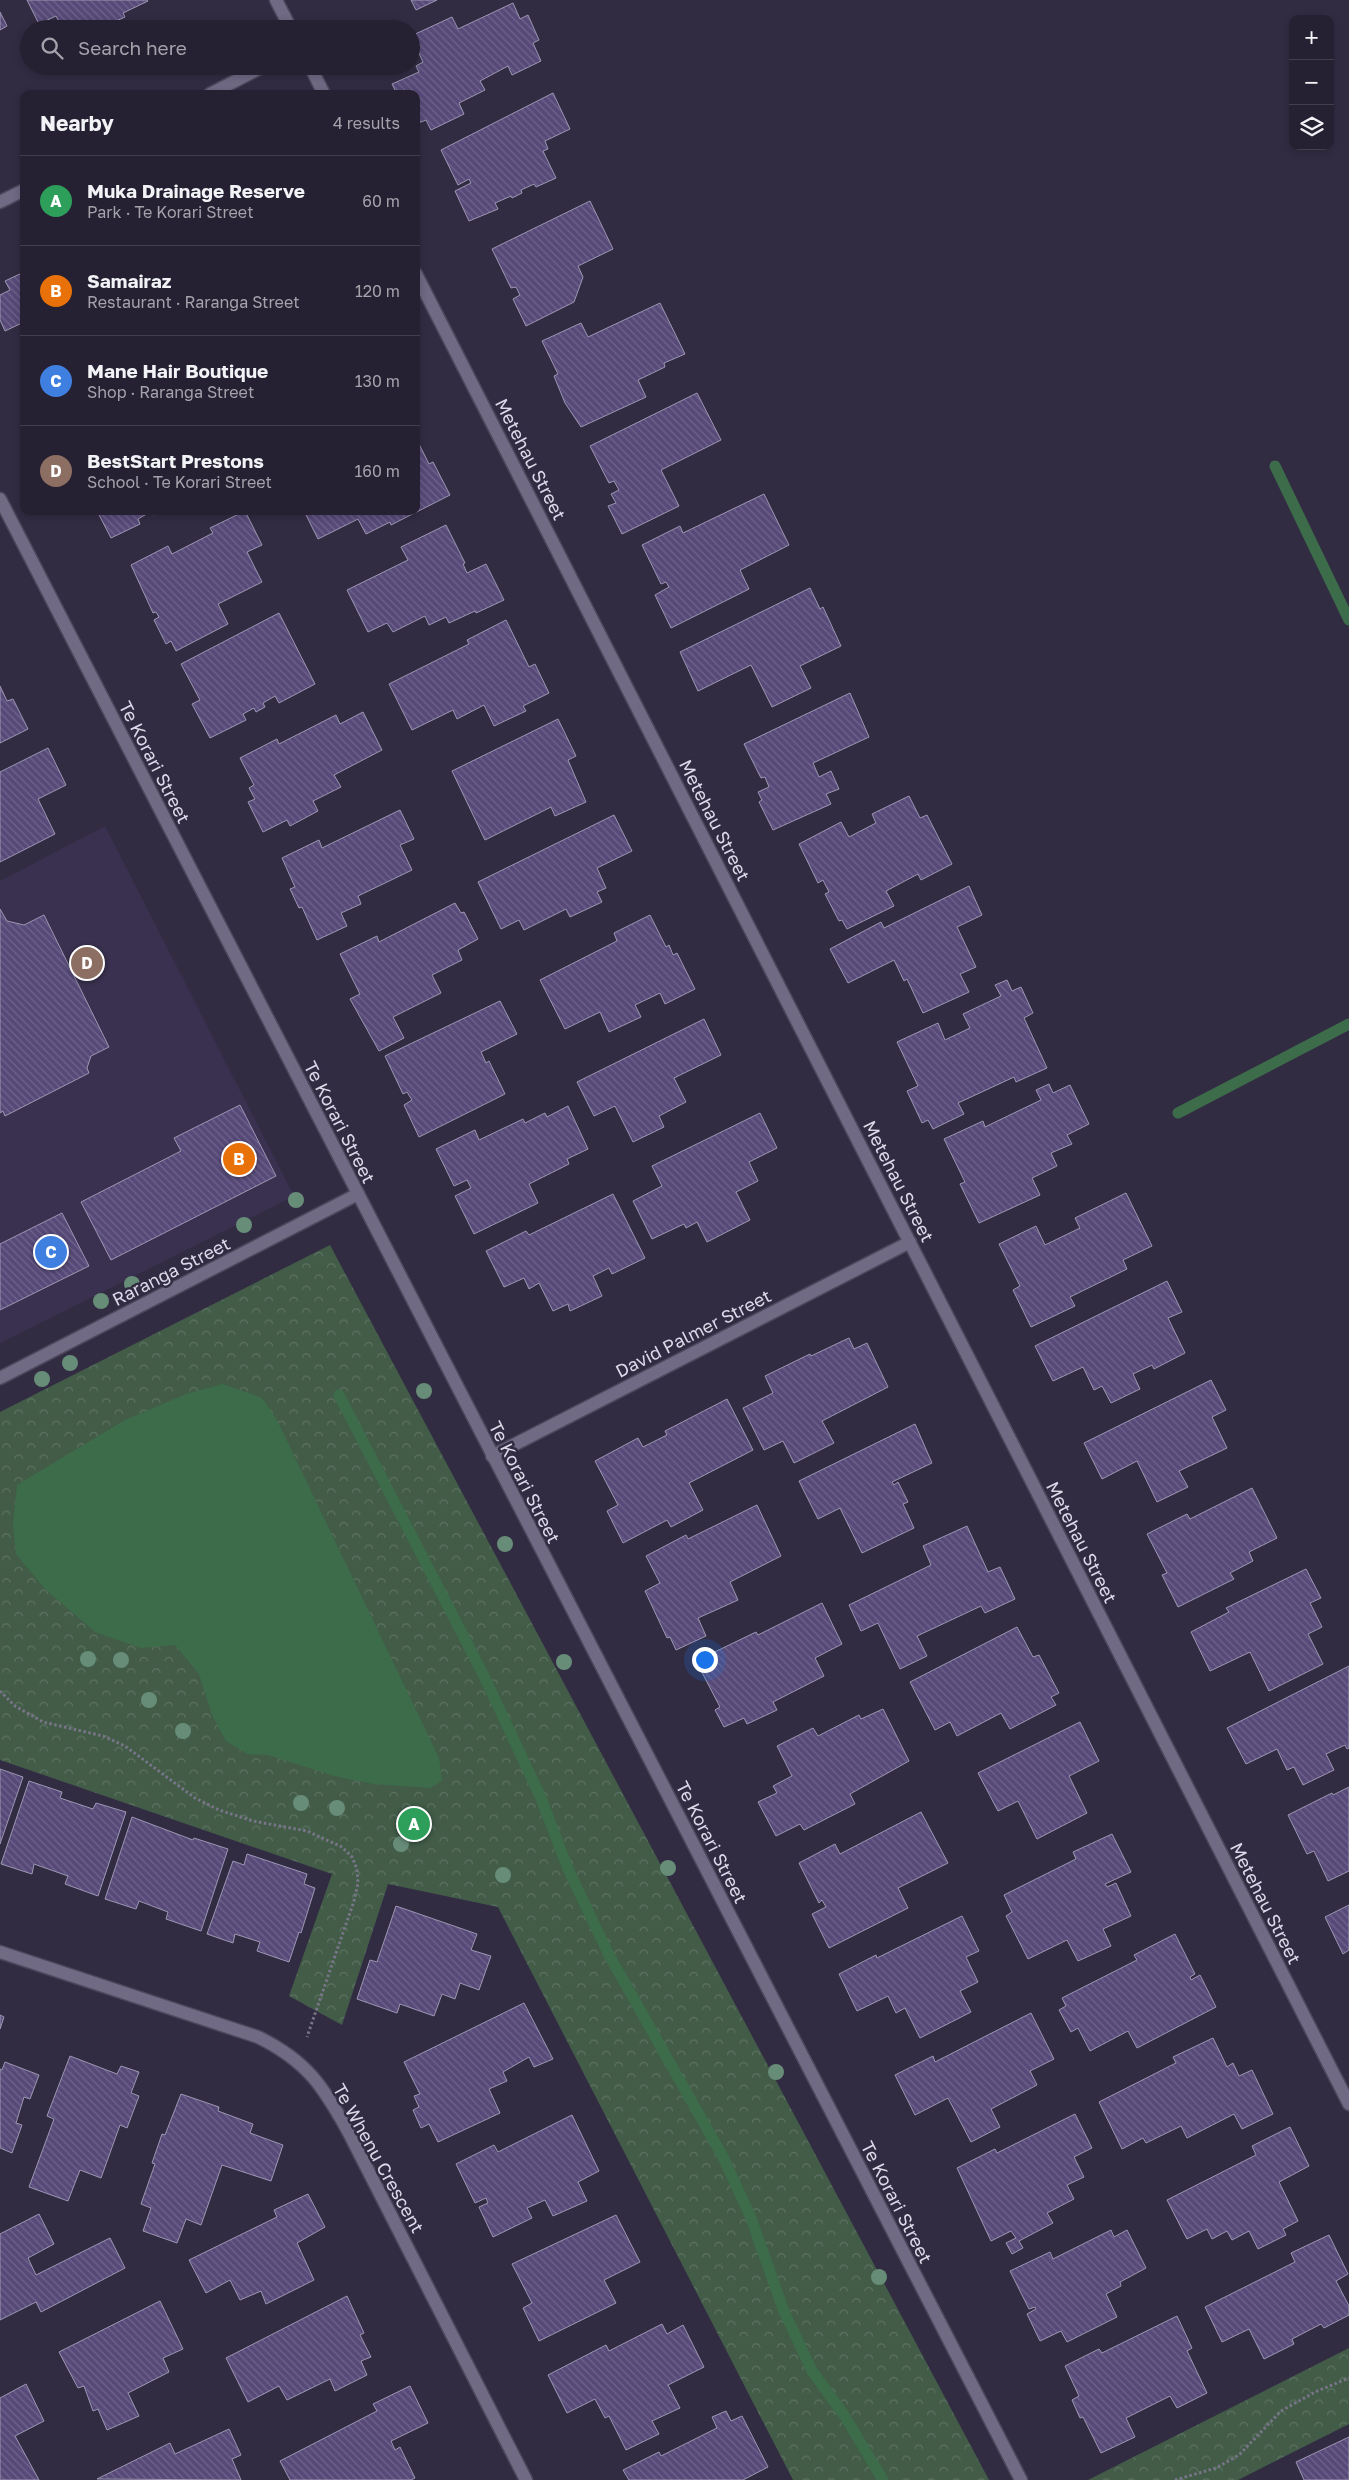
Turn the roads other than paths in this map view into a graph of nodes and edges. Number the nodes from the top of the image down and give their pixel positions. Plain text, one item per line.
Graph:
1 (276, 0) edge
2 (286, 20) edge
3 (247, 75) edge
4 (314, 75) edge
5 (218, 90) edge
6 (322, 90) edge
7 (20, 192) edge
8 (0, 202) edge
9 (420, 282) edge
10 (0, 499) edge
11 (358, 1194) junction
12 (910, 1242) junction
13 (0, 1378) edge
14 (492, 1456) junction
15 (0, 1952) edge
16 (1349, 2104) edge
17 (526, 2480) edge
18 (1021, 2480) edge

1 - 2 street
3 - 5 street
4 - 6 street
7 - 8 street
9 - 12 street, Metehau Street
10 - 11 street, Te Korari Street
11 - 13 street, Raranga Street
11 - 14 street, Te Korari Street
12 - 14 street, David Palmer Street
12 - 16 street, Metehau Street
14 - 18 street, Te Korari Street
15 - 17 street, Te Whenu Crescent

